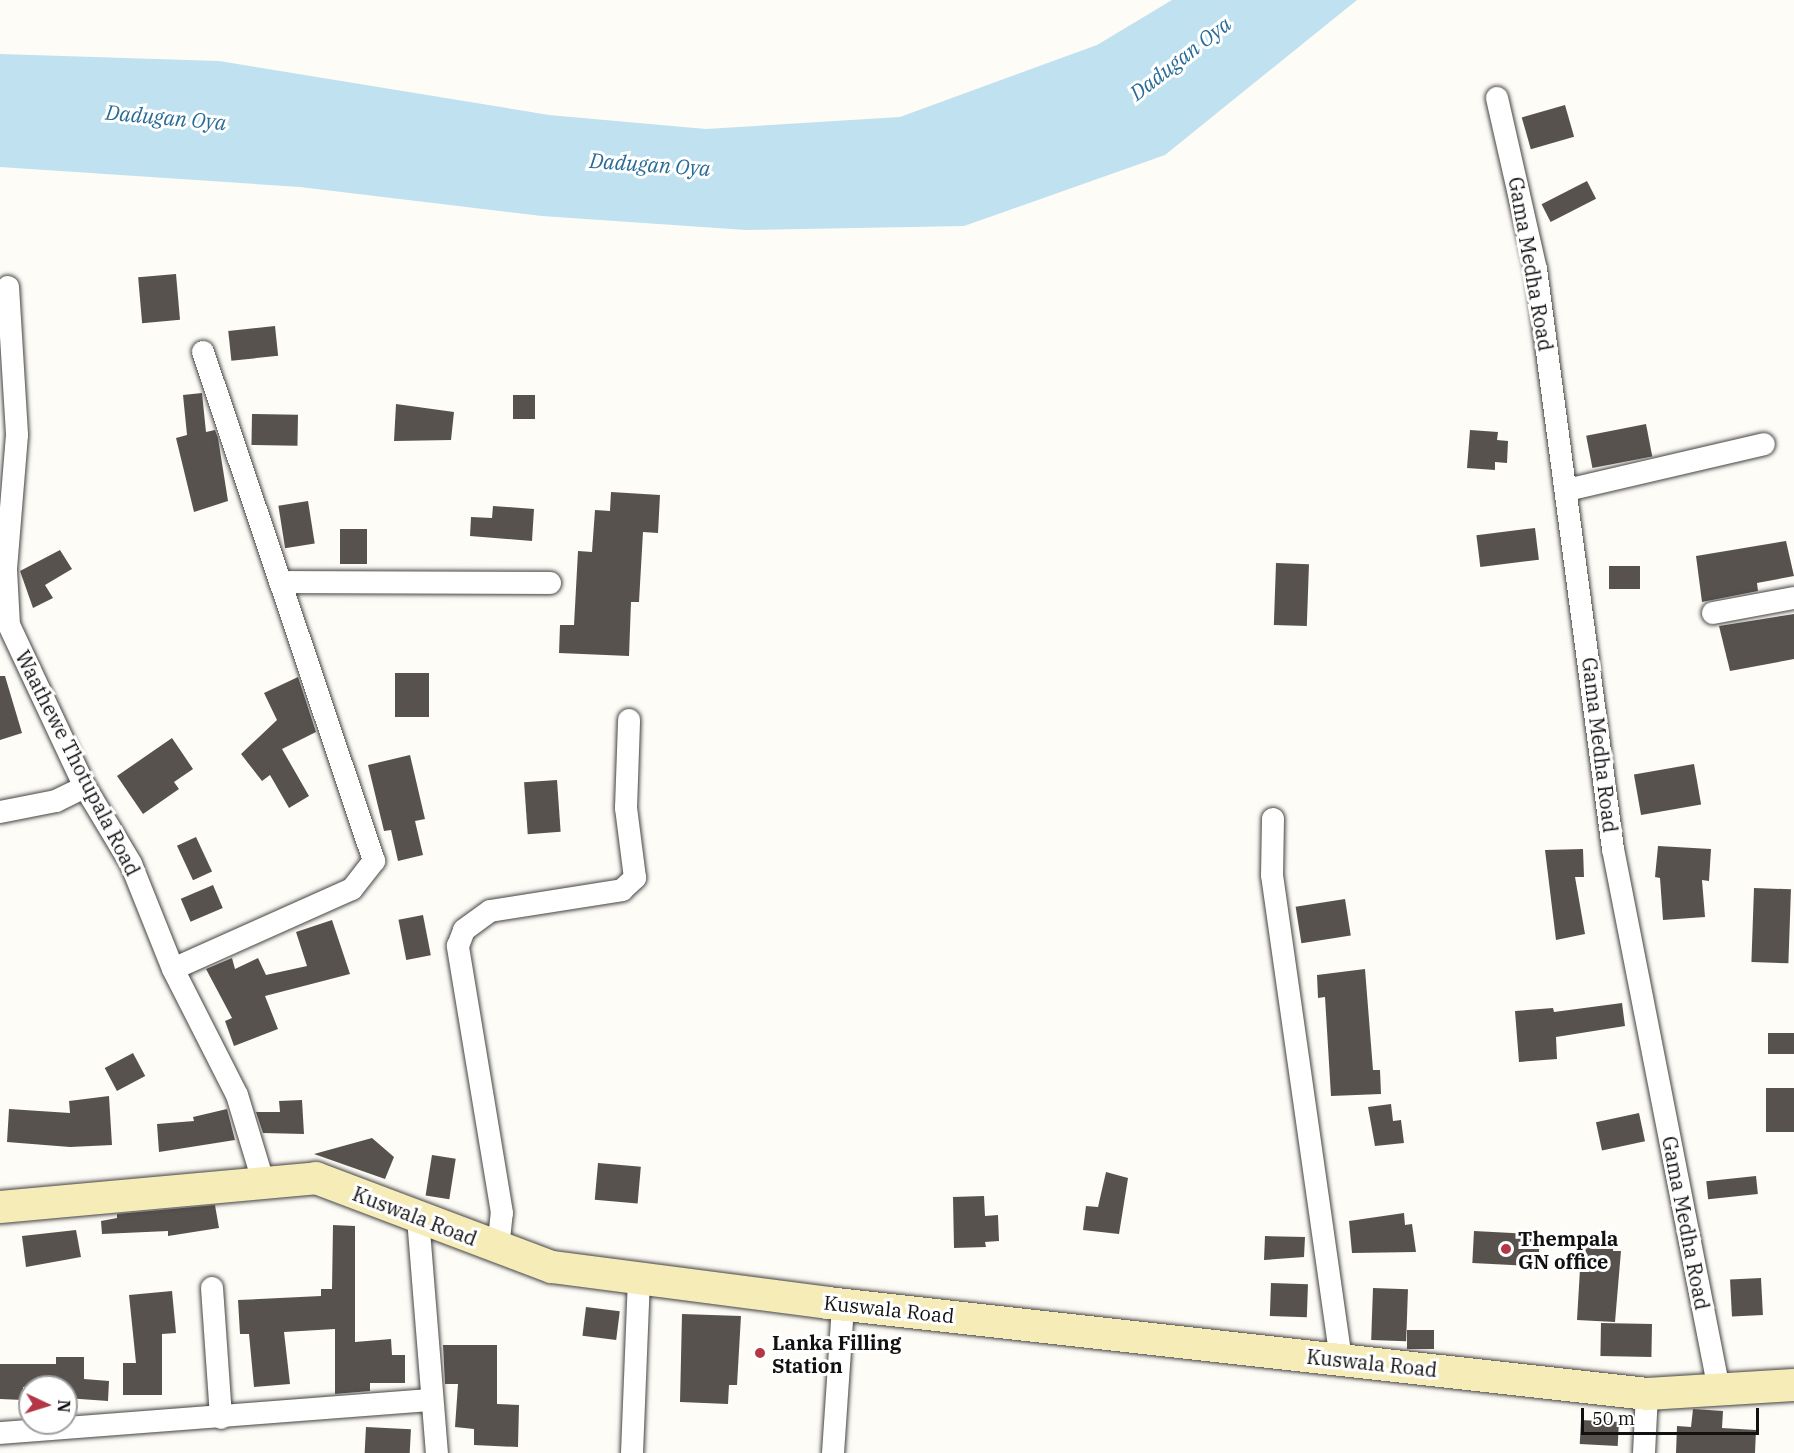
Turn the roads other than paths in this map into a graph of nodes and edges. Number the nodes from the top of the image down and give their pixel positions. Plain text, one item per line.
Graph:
1 (1497, 98) dead end
2 (8, 287) dead end
3 (203, 352) dead end
4 (1764, 444) dead end
5 (1567, 490) junction
6 (280, 582) junction
7 (550, 584) dead end
8 (1794, 598) edge
9 (1713, 613) dead end
10 (629, 720) dead end
11 (85, 787) junction
12 (0, 812) edge
13 (1273, 819) dead end
14 (173, 969) junction
15 (263, 1181) junction
16 (0, 1207) edge
17 (418, 1218) junction
18 (498, 1249) junction
19 (639, 1278) junction
20 (212, 1288) dead end
21 (843, 1305) junction
22 (1341, 1360) junction
23 (1794, 1384) edge
24 (1719, 1390) junction
25 (1647, 1394) junction
26 (432, 1400) junction
27 (221, 1418) junction
28 (0, 1433) edge
29 (436, 1453) edge
30 (632, 1453) edge
31 (833, 1453) edge
32 (1644, 1453) edge

1 - 5 street, Gama Medha Road
2 - 11 street, Waathewe Thotupala Road
3 - 6 street
4 - 5 street
5 - 24 street, Gama Medha Road
6 - 7 street
6 - 14 street
8 - 9 street
10 - 18 street
11 - 12 street
11 - 14 street, Waathewe Thotupala Road
13 - 22 street
14 - 15 street, Waathewe Thotupala Road
15 - 16 street, Kuswala Road
15 - 17 street, Kuswala Road
17 - 18 street, Kuswala Road
17 - 26 street
18 - 19 street, Kuswala Road
19 - 21 street, Kuswala Road
19 - 30 street
20 - 27 street
21 - 22 street, Kuswala Road
21 - 31 street
22 - 25 street, Kuswala Road
23 - 24 street, Kuswala Road
24 - 25 street, Kuswala Road
25 - 32 street
26 - 27 street
26 - 29 street
27 - 28 street

